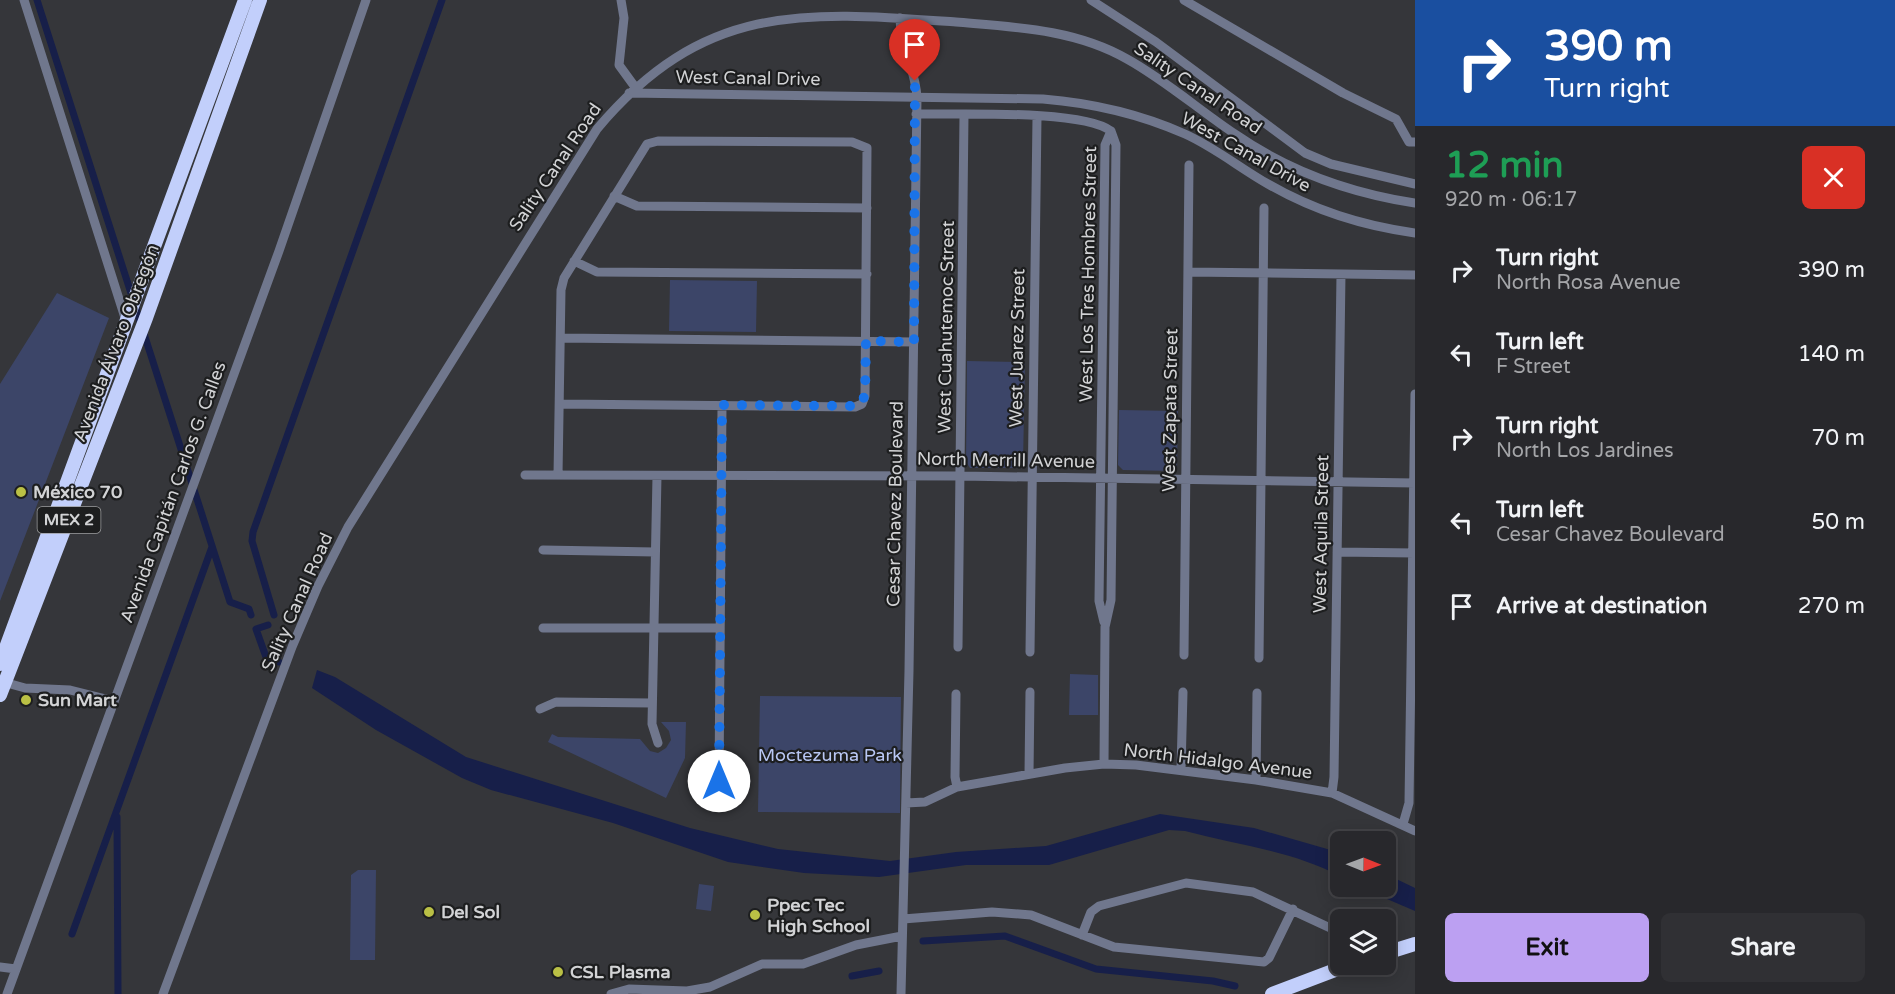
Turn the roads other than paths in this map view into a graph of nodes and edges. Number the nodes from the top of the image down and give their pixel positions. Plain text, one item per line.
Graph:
1 (24, 0) edge
2 (245, 0) edge
3 (260, 0) edge
4 (366, 0) edge
5 (621, 0) edge
6 (1091, 0) edge
7 (1184, 0) edge
8 (900, 18) junction
9 (632, 90) junction
10 (917, 98) junction
11 (916, 114) junction
12 (964, 115) junction
13 (1037, 117) junction
14 (1111, 131) junction
15 (1415, 142) edge
16 (1189, 165) dead end
17 (1415, 184) edge
18 (614, 196) junction
19 (1415, 203) edge
20 (867, 208) junction
21 (1264, 208) dead end
22 (1415, 233) edge
23 (574, 261) junction
24 (1188, 272) junction
25 (1263, 273) junction
26 (867, 274) junction
27 (1341, 274) junction
28 (1415, 275) edge
29 (128, 317) junction
30 (561, 338) junction
31 (866, 341) junction
32 (914, 342) junction
33 (1415, 394) edge
34 (560, 404) junction
35 (722, 405) junction
36 (525, 475) dead end
37 (558, 475) junction
38 (657, 476) junction
39 (721, 476) junction
40 (912, 476) junction
41 (961, 476) junction
42 (1032, 477) junction
43 (1101, 478) junction
44 (1112, 478) junction
45 (1186, 479) junction
46 (1260, 480) junction
47 (1338, 482) junction
48 (1414, 483) edge
49 (543, 550) dead end
50 (655, 552) junction
51 (1337, 552) junction
52 (1414, 553) edge
53 (1105, 627) junction
54 (543, 628) dead end
55 (654, 628) junction
56 (719, 628) junction
57 (958, 647) dead end
58 (1030, 652) dead end
59 (1184, 655) dead end
60 (1259, 658) dead end
61 (0, 664) edge
62 (2, 686) edge
63 (1030, 692) dead end
64 (1182, 692) dead end
65 (1257, 693) dead end
66 (956, 694) dead end
67 (114, 701) junction
68 (652, 703) junction
69 (540, 709) dead end
70 (658, 743) dead end
71 (1104, 764) junction
72 (1181, 770) junction
73 (1029, 774) junction
74 (1256, 780) junction
75 (719, 781) dead end
76 (957, 788) junction
77 (1332, 794) junction
78 (906, 803) junction
79 (1403, 824) junction
80 (1415, 831) edge
81 (1293, 909) junction
82 (903, 919) junction
83 (1330, 928) edge
84 (1082, 935) junction
85 (902, 936) junction
86 (1415, 944) edge
87 (1396, 950) edge
88 (0, 967) edge
89 (16, 969) junction
90 (1330, 972) edge
91 (7, 994) edge
92 (164, 994) edge
93 (611, 994) edge
94 (901, 994) edge
95 (1272, 994) edge

1 - 29 street
2 - 29 highway, Avenida Álvaro Obregón / MEX 2
3 - 62 highway, Avenida Álvaro Obregón / MEX 2
4 - 67 street, Avenida Capitán Carlos G. Calles
5 - 9 street
6 - 17 street
7 - 15 street
8 - 9 street, Sality Canal Road
8 - 10 street, Cesar Chavez Boulevard
8 - 19 street, Sality Canal Road
9 - 10 street, West Canal Drive
9 - 92 street, Sality Canal Road
10 - 11 street, Cesar Chavez Boulevard
10 - 22 street, West Canal Drive
11 - 12 street
11 - 32 street, Cesar Chavez Boulevard
12 - 13 street
12 - 41 street, West Cuahutemoc Street
13 - 14 street
13 - 42 street, West Juarez Street
14 - 43 street, West Los Tres Hombres Street
14 - 44 street, West Los Tres Hombres Street
16 - 24 street, West Zapata Street
18 - 20 street
18 - 20 street
18 - 23 street
20 - 26 street
21 - 25 street
23 - 26 street
23 - 30 street
24 - 25 street
24 - 45 street, West Zapata Street
25 - 27 street
25 - 46 street
26 - 31 street
27 - 28 street
27 - 47 street, West Aquila Street
29 - 61 highway, Avenida Álvaro Obregón / MEX 2
30 - 31 street
30 - 34 street
31 - 32 street
31 - 35 street
32 - 40 street, Cesar Chavez Boulevard
33 - 48 street
34 - 35 street
34 - 37 street
35 - 39 street
36 - 37 street, North Merrill Avenue
37 - 38 street, North Merrill Avenue
38 - 39 street, North Merrill Avenue
38 - 50 street
39 - 40 street, North Merrill Avenue
39 - 56 street
40 - 41 street, North Merrill Avenue
40 - 78 street, Cesar Chavez Boulevard
41 - 42 street, North Merrill Avenue
41 - 57 street, West Cuahutemoc Street
42 - 43 street, North Merrill Avenue
42 - 58 street, West Juarez Street
43 - 44 street, North Merrill Avenue
43 - 53 street, West Los Tres Hombres Street
44 - 45 street, North Merrill Avenue
44 - 53 street, West Los Tres Hombres Street
45 - 46 street, North Merrill Avenue
45 - 59 street, West Zapata Street
46 - 47 street, North Merrill Avenue
46 - 60 street
47 - 48 street, North Merrill Avenue
47 - 51 street, West Aquila Street
48 - 52 street
49 - 50 street
50 - 55 street
51 - 52 street
51 - 77 street, West Aquila Street
52 - 79 street
53 - 71 street, West Los Tres Hombres Street
54 - 55 street
55 - 56 street
55 - 68 street
56 - 75 street
62 - 67 street
63 - 73 street
64 - 72 street
65 - 74 street
66 - 76 street
67 - 89 street, Avenida Capitán Carlos G. Calles
68 - 69 street
68 - 70 street
71 - 72 street, North Hidalgo Avenue
71 - 73 street, North Hidalgo Avenue
72 - 74 street, North Hidalgo Avenue
73 - 76 street, North Hidalgo Avenue
74 - 77 street, North Hidalgo Avenue
76 - 78 street, North Hidalgo Avenue
77 - 79 street, North Hidalgo Avenue
78 - 82 street, Cesar Chavez Boulevard
79 - 80 street, North Hidalgo Avenue
81 - 83 street
81 - 84 street
81 - 84 street
82 - 84 street
82 - 85 street, Cesar Chavez Boulevard
85 - 93 street
85 - 94 street, Cesar Chavez Boulevard
86 - 87 highway
88 - 89 street
89 - 91 street, Avenida Capitán Carlos G. Calles
90 - 95 highway

